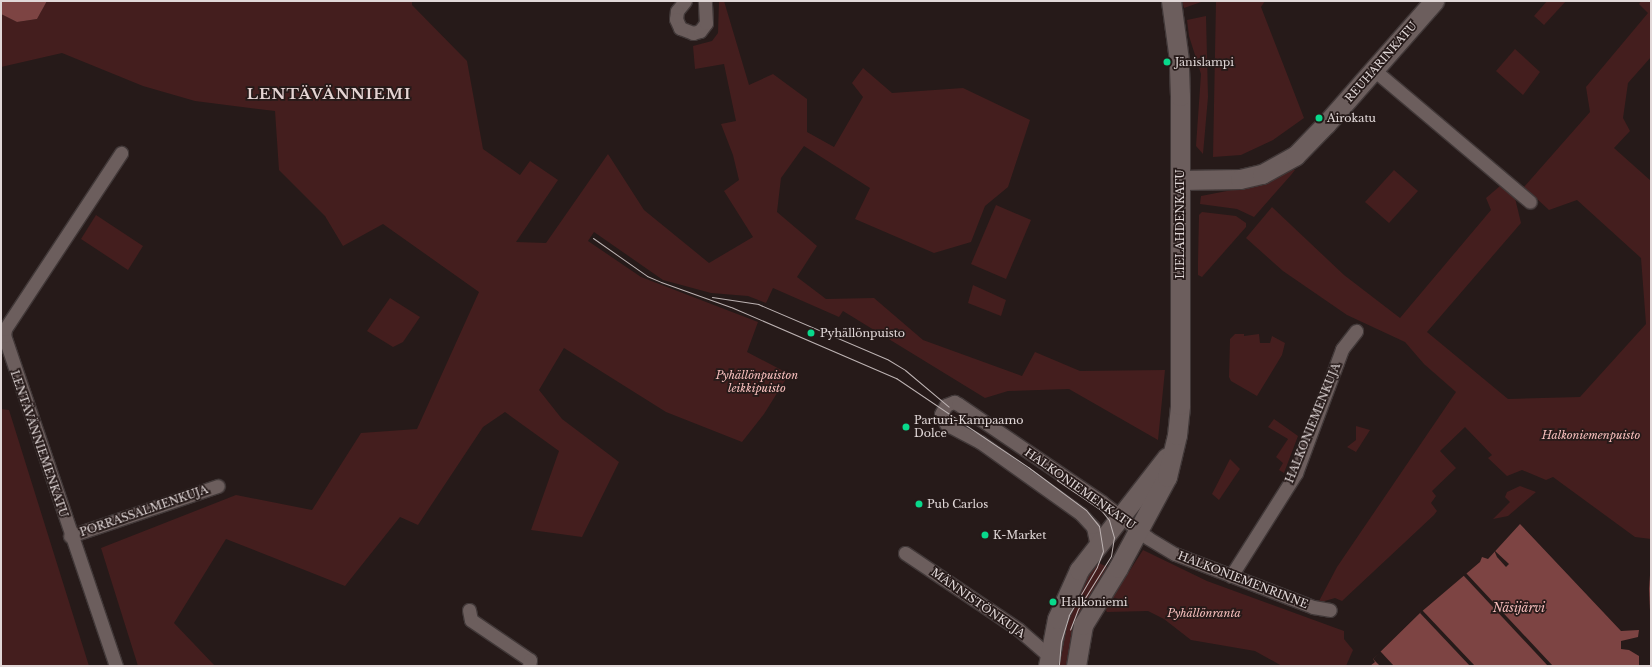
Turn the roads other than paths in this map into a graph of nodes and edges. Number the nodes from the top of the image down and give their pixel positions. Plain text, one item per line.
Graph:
1 (685, 1) edge
2 (705, 1) edge
3 (1171, 1) edge
4 (1434, 1) edge
5 (1374, 70) junction
6 (121, 153) dead end
7 (1180, 180) junction
8 (1530, 202) dead end
9 (1356, 331) dead end
10 (1175, 446) junction
11 (218, 486) dead end
12 (1120, 517) junction
13 (1139, 531) junction
14 (70, 536) junction
15 (1097, 546) junction
16 (905, 553) dead end
17 (1231, 576) junction
18 (468, 610) dead end
19 (1330, 610) dead end
20 (1048, 661) edge
21 (116, 666) edge
22 (530, 666) edge
23 (1076, 666) edge

1 - 2 street
3 - 7 main road, LIELAHDENKATU
4 - 5 main road, REUHARINKATU
5 - 7 main road, REUHARINKATU
5 - 8 street
6 - 14 street, LENTÄVÄNNIEMENKATU
7 - 10 main road, LIELAHDENKATU
9 - 17 street, HALKONIEMENKUJA
10 - 12 main road
10 - 13 main road, LIELAHDENKATU
11 - 14 street, PORRASSALMENKUJA
12 - 13 street, HALKONIEMENKATU
12 - 15 main road
12 - 15 street, HALKONIEMENKATU
13 - 17 street, HALKONIEMENRINNE
13 - 23 main road, LIELAHDENKATU
14 - 21 street, LENTÄVÄNNIEMENKATU
15 - 20 main road
16 - 20 street, MÄNNISTÖNKUJA
17 - 19 street, HALKONIEMENRINNE
18 - 22 street

